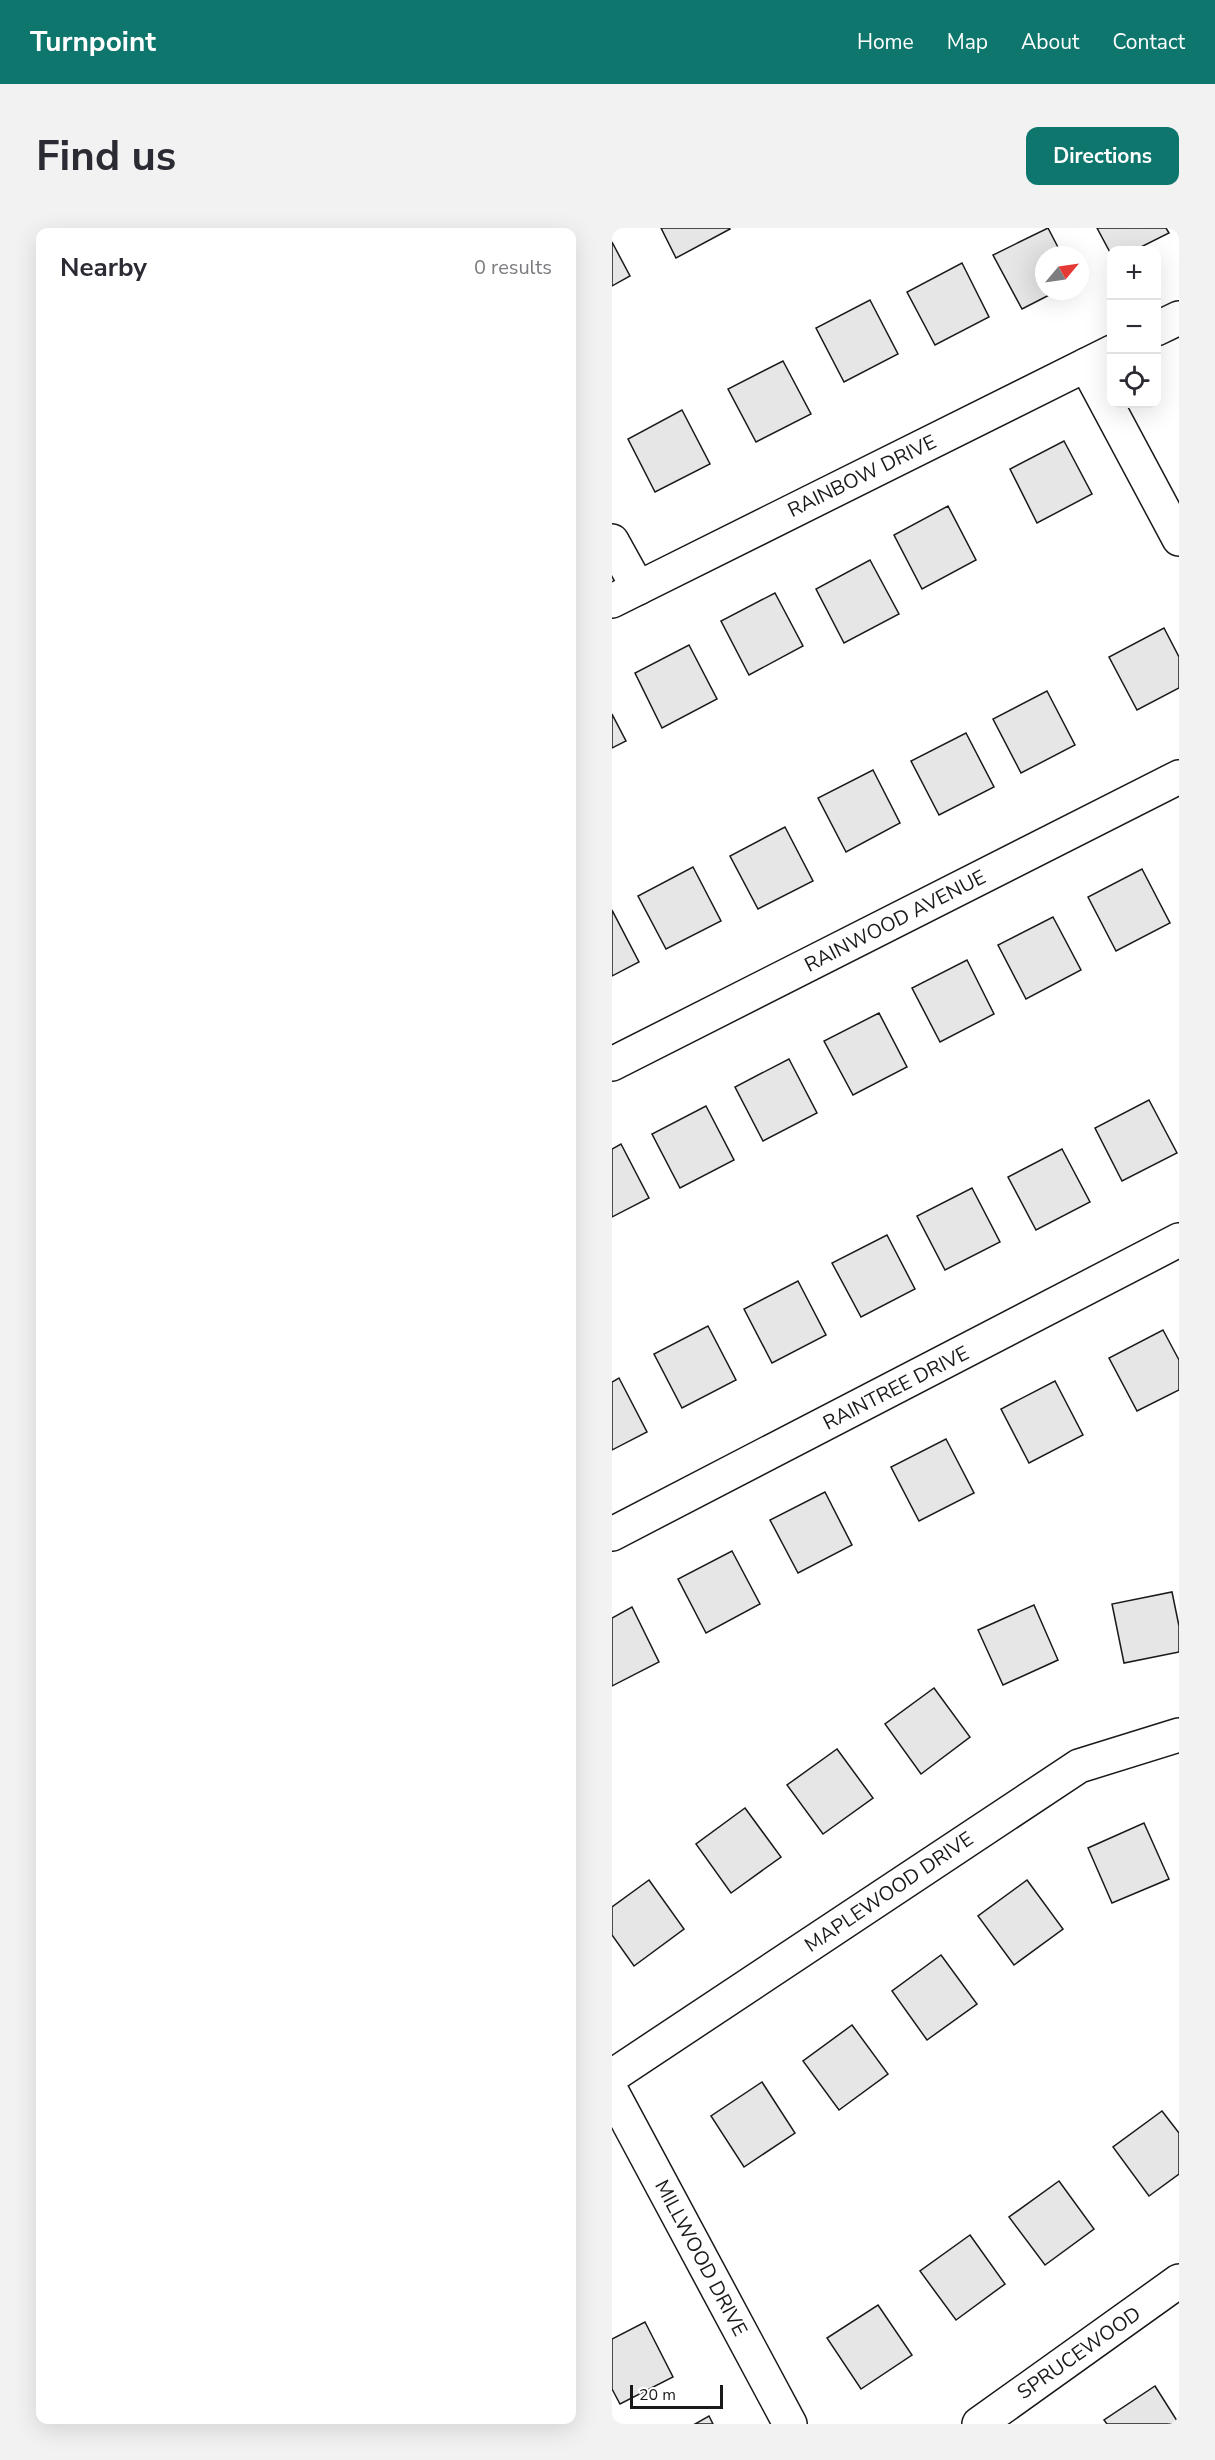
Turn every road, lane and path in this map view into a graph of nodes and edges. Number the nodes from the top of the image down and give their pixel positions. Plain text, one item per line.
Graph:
1 (1179, 318) edge
2 (1161, 327) edge
3 (1099, 358) edge
4 (1179, 539) edge
5 (612, 541) edge
6 (625, 594) edge
7 (1179, 777) edge
8 (612, 1065) edge
9 (1179, 1240) edge
10 (612, 1534) edge
11 (1179, 1735) edge
12 (612, 2076) edge
13 (612, 2092) edge
14 (1179, 2282) edge
15 (790, 2424) edge
16 (979, 2424) edge

1 - 2 street
3 - 4 street
3 - 6 street, RAINBOW DRIVE
5 - 6 street
7 - 8 street, RAINWOOD AVENUE
9 - 10 street, RAINTREE DRIVE
11 - 12 street, MAPLEWOOD DRIVE
13 - 15 street, MILLWOOD DRIVE
14 - 16 street, SPRUCEWOOD

